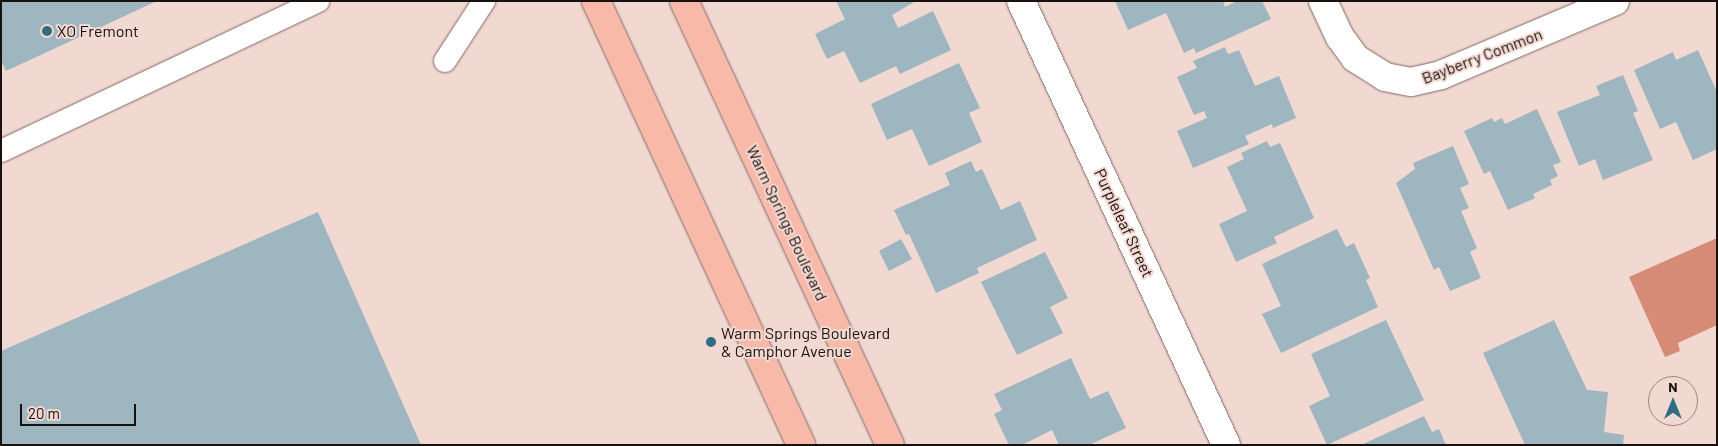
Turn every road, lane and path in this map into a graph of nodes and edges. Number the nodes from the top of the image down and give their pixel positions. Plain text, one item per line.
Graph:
1 (318, 1) edge
2 (484, 1) edge
3 (596, 1) edge
4 (684, 1) edge
5 (1021, 1) edge
6 (1323, 1) edge
7 (1615, 1) edge
8 (445, 61) dead end
9 (1, 151) edge
10 (801, 445) edge
11 (890, 445) edge
12 (1226, 445) edge

1 - 9 lane
2 - 8 lane
3 - 10 main road
4 - 11 main road, Warm Springs Boulevard
5 - 12 street, Purpleleaf Street
6 - 7 street, Bayberry Common

